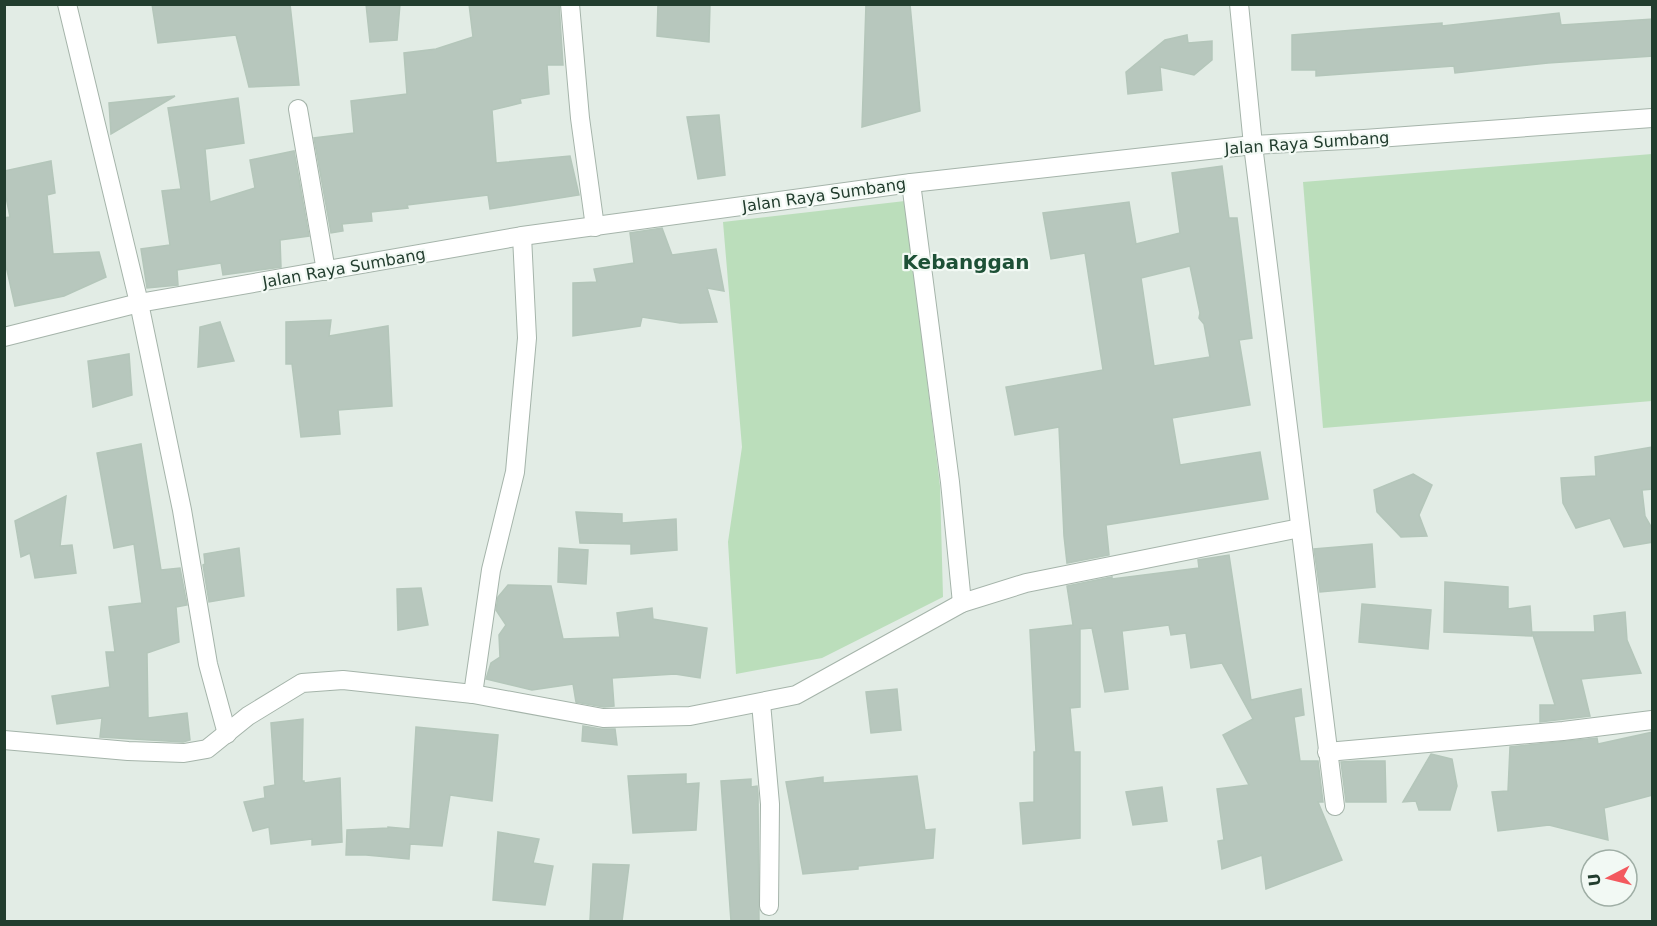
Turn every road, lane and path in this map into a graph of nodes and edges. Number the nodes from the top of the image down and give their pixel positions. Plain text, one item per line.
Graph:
1 (67, 4) edge
2 (570, 4) edge
3 (1239, 4) edge
4 (298, 109) dead end
5 (1653, 118) edge
6 (1253, 145) junction
7 (911, 183) junction
8 (595, 226) junction
9 (522, 236) junction
10 (326, 271) junction
11 (139, 303) junction
12 (4, 337) edge
13 (1300, 528) junction
14 (962, 603) junction
15 (473, 694) junction
16 (761, 703) junction
17 (1653, 720) edge
18 (227, 734) junction
19 (4, 740) edge
20 (1327, 752) junction
21 (1335, 806) dead end
22 (769, 906) dead end

1 - 11 street
2 - 8 street
3 - 6 street
4 - 10 street
5 - 6 street, Jalan Raya Sumbang
6 - 7 street, Jalan Raya Sumbang
6 - 13 street
7 - 8 street, Jalan Raya Sumbang
7 - 14 street
8 - 9 street, Jalan Raya Sumbang
9 - 10 street, Jalan Raya Sumbang
9 - 15 street
10 - 11 street, Jalan Raya Sumbang
11 - 12 street, Jalan Raya Sumbang
11 - 18 street
13 - 14 street
13 - 20 street
14 - 16 street
15 - 16 street
15 - 18 street
16 - 22 street
17 - 20 street
18 - 19 street
20 - 21 street

